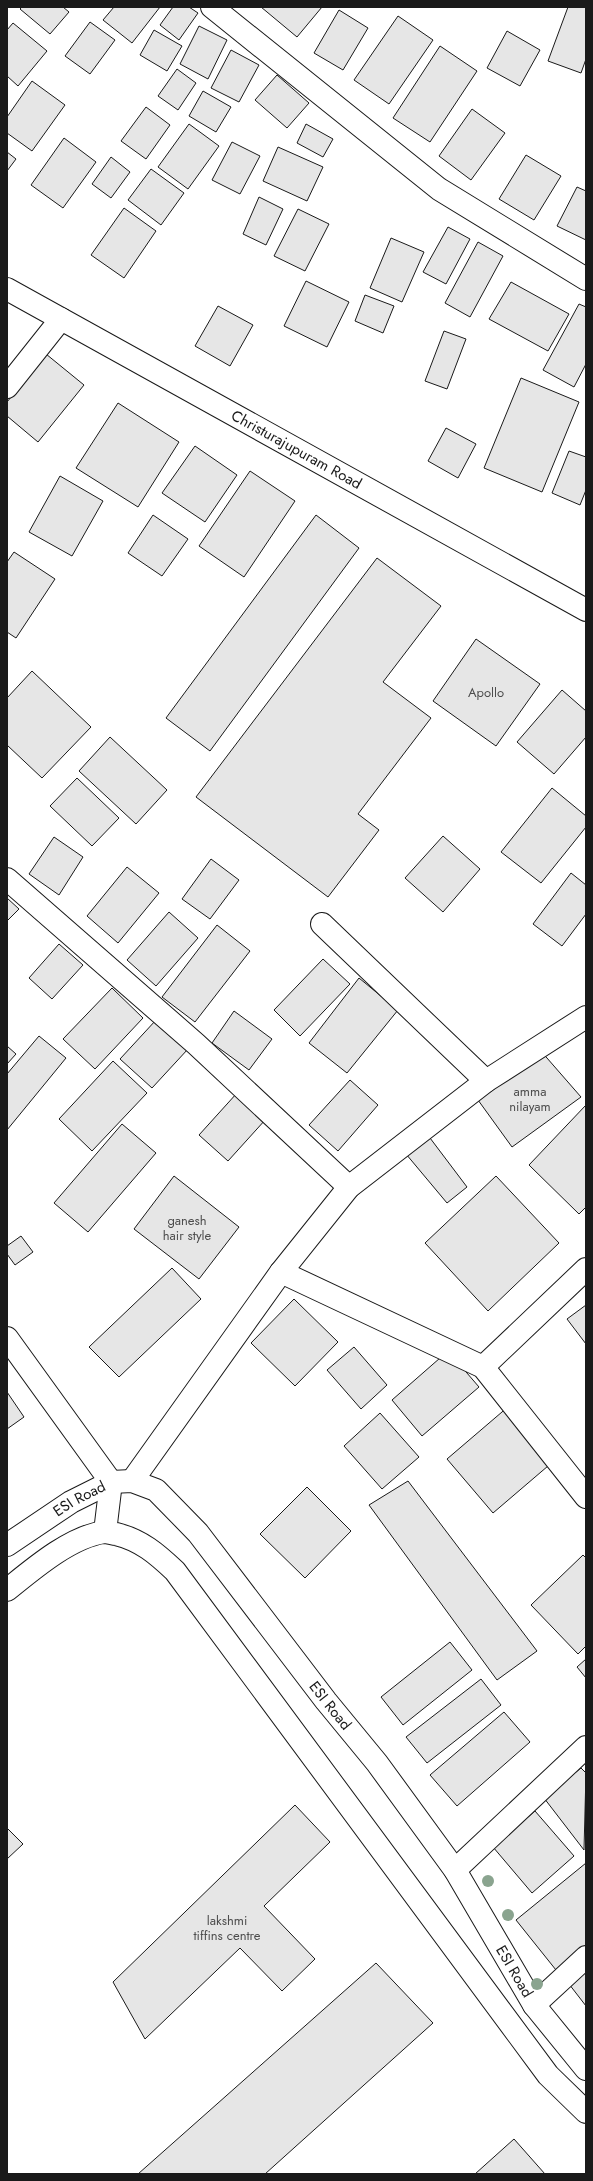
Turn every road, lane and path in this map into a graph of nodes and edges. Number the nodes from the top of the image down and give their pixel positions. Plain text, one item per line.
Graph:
1 (212, 7) edge
2 (586, 279) edge
3 (7, 289) edge
4 (61, 319) junction
5 (7, 387) edge
6 (586, 610) edge
7 (7, 879) edge
8 (322, 924) dead end
9 (586, 1017) edge
10 (486, 1081) junction
11 (349, 1187) junction
12 (586, 1269) edge
13 (281, 1272) junction
14 (7, 1338) edge
15 (483, 1367) junction
16 (121, 1482) junction
17 (586, 1497) edge
18 (105, 1532) junction
19 (7, 1545) edge
20 (7, 1590) edge
21 (586, 1747) edge
22 (455, 1870) junction
23 (586, 1957) edge
24 (534, 2005) junction
25 (586, 2070) edge
26 (586, 2112) edge

1 - 2 street
3 - 4 street, Christurajupuram Road
4 - 5 street
4 - 6 street, Christurajupuram Road
7 - 11 street
8 - 10 street
9 - 10 street
10 - 11 street
11 - 13 street
12 - 15 street
13 - 15 street
13 - 16 street
14 - 16 street
15 - 17 street
16 - 18 street
16 - 19 street, ESI Road
16 - 22 street, ESI Road
18 - 20 street
18 - 26 street
21 - 22 street
22 - 24 street, ESI Road
23 - 24 street
24 - 25 street, ESI Road

